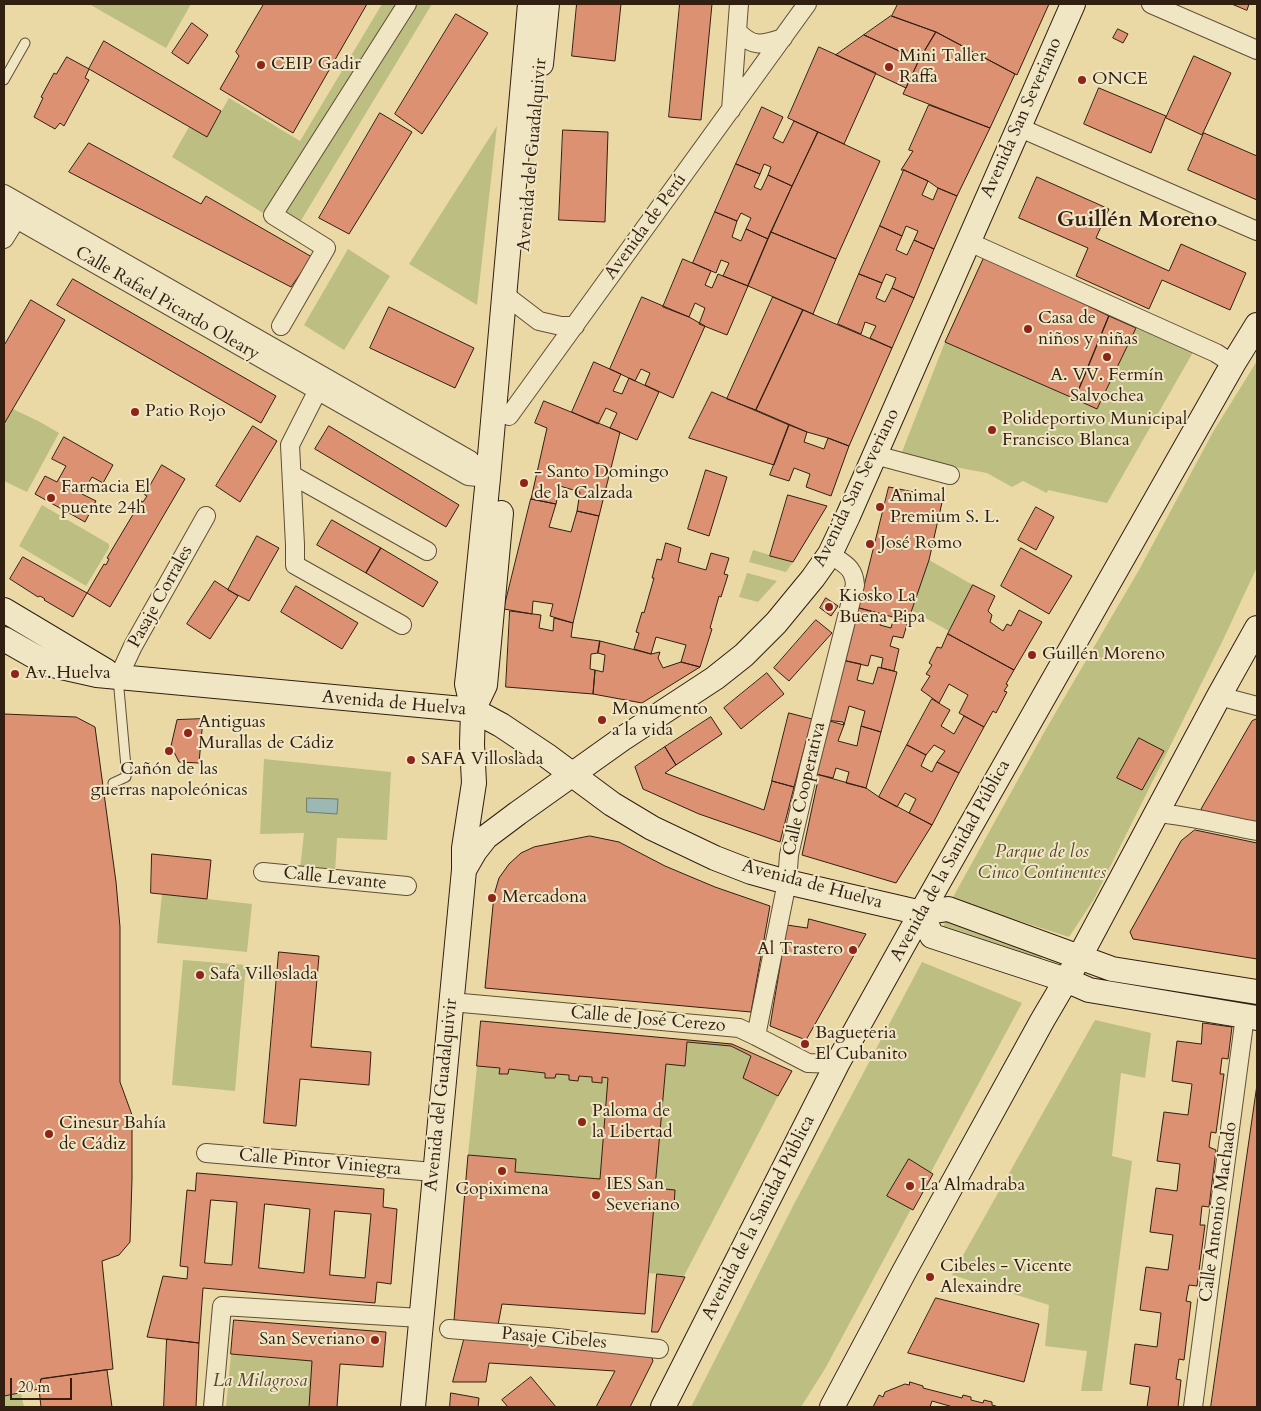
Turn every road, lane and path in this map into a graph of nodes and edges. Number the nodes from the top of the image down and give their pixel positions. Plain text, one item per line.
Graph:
1 (408, 4) edge
2 (530, 4) edge
3 (547, 4) edge
4 (739, 4) edge
5 (807, 4) edge
6 (1072, 4) edge
7 (1151, 4) edge
8 (737, 30) junction
9 (783, 38) junction
10 (25, 43) dead end
11 (1257, 50) edge
12 (4, 80) edge
13 (730, 110) junction
14 (1018, 128) junction
15 (4, 194) edge
16 (15, 212) edge
17 (1257, 231) edge
18 (4, 239) edge
19 (969, 242) junction
20 (512, 301) junction
21 (1257, 325) edge
22 (281, 326) dead end
23 (574, 326) junction
24 (1233, 364) junction
25 (321, 384) junction
26 (509, 416) junction
27 (875, 455) junction
28 (292, 475) junction
29 (950, 475) dead end
30 (496, 480) junction
31 (206, 516) dead end
32 (427, 551) dead end
33 (830, 554) junction
34 (4, 610) edge
35 (402, 625) dead end
36 (1257, 628) edge
37 (4, 639) edge
38 (118, 678) junction
39 (1219, 696) junction
40 (1257, 706) edge
41 (473, 710) junction
42 (571, 775) junction
43 (113, 783) dead end
44 (1157, 813) junction
45 (1257, 831) edge
46 (464, 870) junction
47 (263, 872) dead end
48 (786, 882) junction
49 (407, 886) dead end
50 (921, 913) junction
51 (1079, 958) junction
52 (1066, 980) junction
53 (1257, 992) edge
54 (451, 1002) junction
55 (1251, 1017) edge
56 (756, 1036) junction
57 (837, 1064) junction
58 (206, 1153) dead end
59 (434, 1172) junction
60 (421, 1318) junction
61 (449, 1330) dead end
62 (659, 1350) dead end
63 (213, 1407) edge
64 (413, 1407) edge
65 (663, 1407) edge
66 (832, 1407) edge
67 (1193, 1407) edge

1 - 22 street
2 - 20 street, Avenida del Guadalquivir
3 - 20 street, Avenida del Guadalquivir
4 - 8 street
5 - 9 street, Avenida de Perú
6 - 14 street, Avenida San Severiano
7 - 11 street
8 - 9 street
8 - 13 street
9 - 13 street, Avenida de Perú
10 - 12 lane
13 - 23 street, Avenida de Perú
14 - 17 street
14 - 19 street, Avenida San Severiano
15 - 16 street, Calle Rafael Picardo Oleary
16 - 18 street
16 - 25 street, Calle Rafael Picardo Oleary
19 - 24 street
19 - 27 street, Avenida San Severiano
20 - 23 street
20 - 26 street, Avenida del Guadalquivir
20 - 30 street, Avenida del Guadalquivir
21 - 24 street, Avenida de la Sanidad Pública
23 - 26 street, Avenida de Perú
24 - 50 street, Avenida de la Sanidad Pública
25 - 28 street
25 - 30 street, Calle Rafael Picardo Oleary
26 - 30 street, Avenida del Guadalquivir
27 - 29 street
27 - 33 street, Avenida San Severiano
28 - 32 street
28 - 35 street
30 - 41 street, Avenida del Guadalquivir
31 - 38 street, Pasaje Corrales
33 - 42 street, Avenida San Severiano
33 - 48 street, Calle Cooperativa
34 - 38 street, Avenida de Huelva
36 - 39 street
37 - 38 street, Avenida de Huelva
38 - 41 street, Avenida de Huelva
38 - 43 lane
39 - 40 street
39 - 44 street
41 - 42 street, Avenida de Huelva
41 - 46 street, Avenida del Guadalquivir
42 - 46 street, Avenida San Severiano
42 - 48 street, Avenida de Huelva
44 - 45 street
44 - 51 street
46 - 54 street, Avenida del Guadalquivir
47 - 49 street, Calle Levante
48 - 50 street, Avenida de Huelva
48 - 56 street, Calle Cooperativa
50 - 51 street
50 - 52 street
50 - 57 street, Avenida de la Sanidad Pública
51 - 52 street
51 - 53 street
52 - 55 street
52 - 66 street
54 - 56 street, Calle de José Cerezo
54 - 59 street, Avenida del Guadalquivir
55 - 67 street, Calle Antonio Machado
56 - 57 street, Calle de José Cerezo
57 - 65 street, Avenida de la Sanidad Pública
58 - 59 street, Calle Pintor Viniegra
59 - 60 street, Avenida del Guadalquivir
60 - 63 street
60 - 64 street, Avenida del Guadalquivir
61 - 62 street, Pasaje Cibeles

